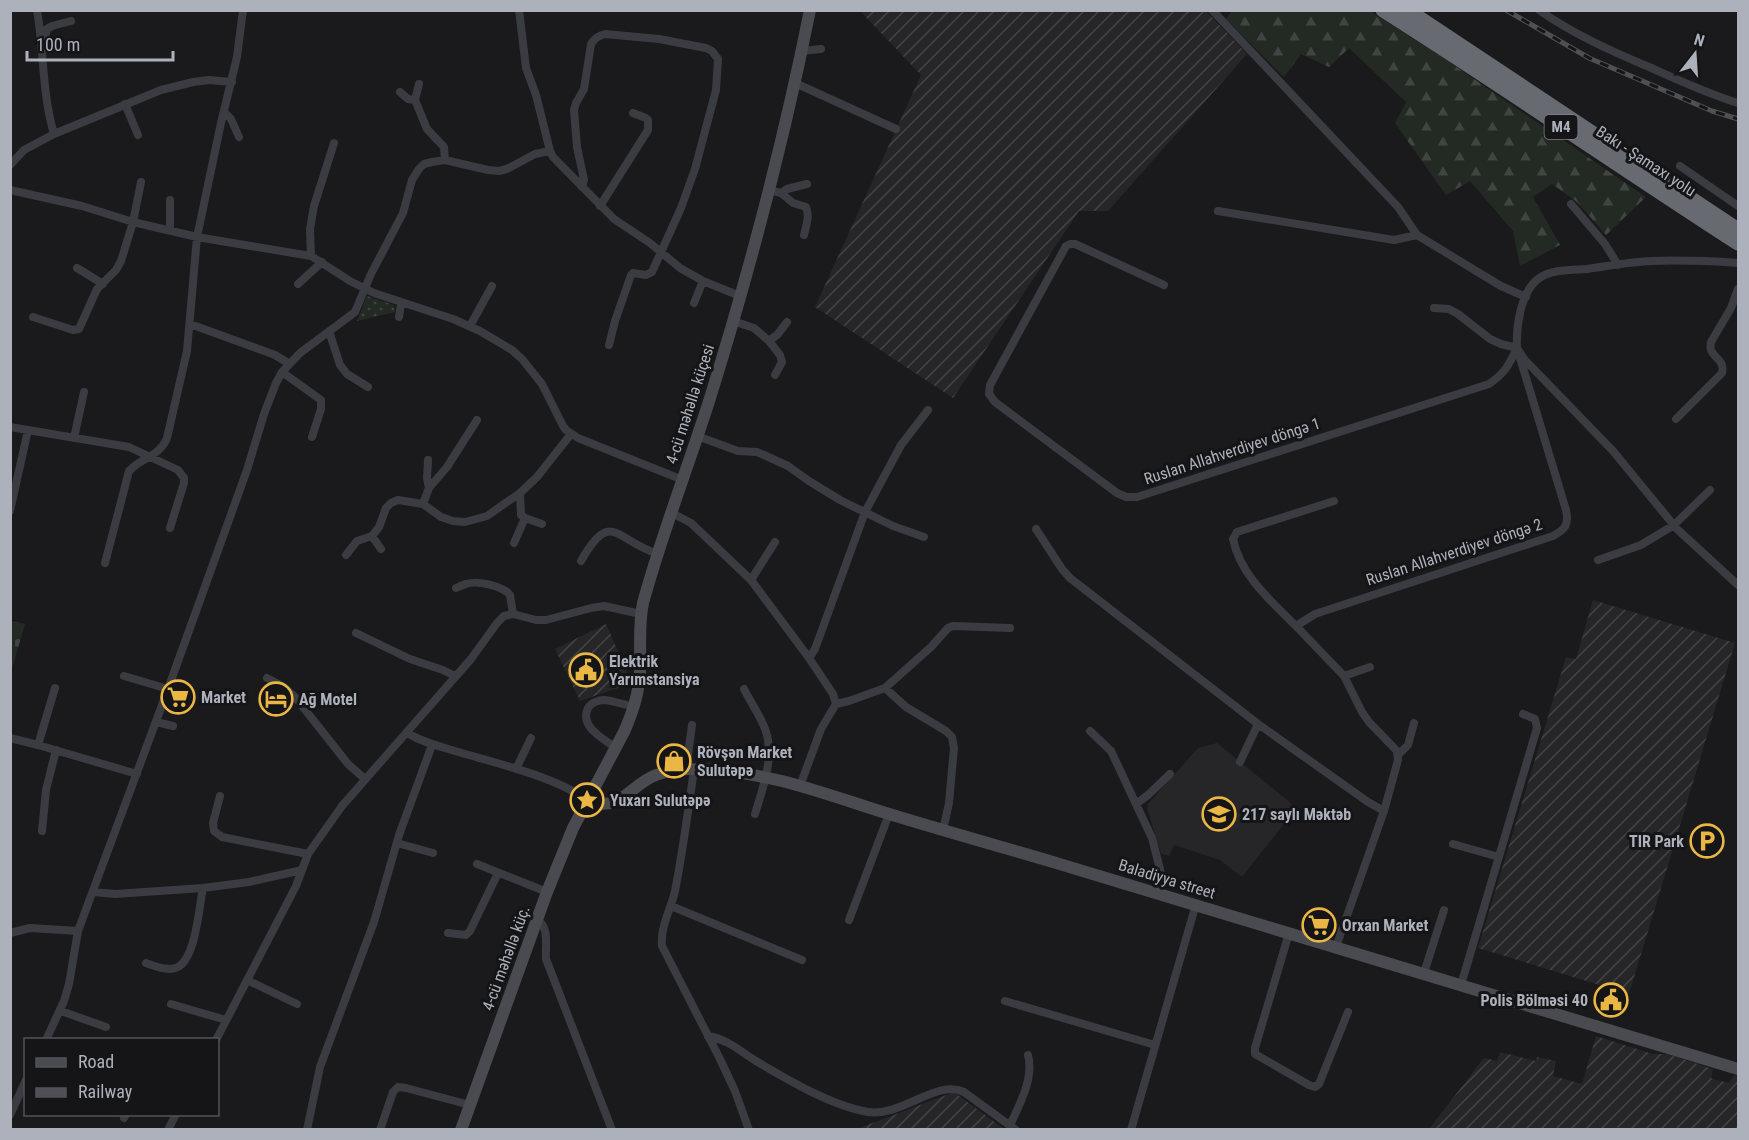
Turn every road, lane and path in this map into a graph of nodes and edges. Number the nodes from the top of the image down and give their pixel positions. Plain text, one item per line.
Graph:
1 (38, 10) edge
2 (243, 10) edge
3 (519, 10) edge
4 (810, 10) edge
5 (1212, 10) edge
6 (1383, 10) edge
7 (1407, 10) edge
8 (1539, 10) edge
9 (71, 21) dead end
10 (42, 41) junction
11 (821, 50) dead end
12 (802, 51) junction
13 (232, 82) junction
14 (795, 83) junction
15 (419, 84) dead end
16 (400, 92) dead end
17 (415, 100) junction
18 (1738, 103) edge
19 (124, 104) junction
20 (224, 112) junction
21 (633, 113) dead end
22 (896, 129) dead end
23 (54, 134) junction
24 (138, 135) dead end
25 (239, 137) dead end
26 (334, 143) dead end
27 (550, 151) junction
28 (445, 160) junction
29 (10, 165) edge
30 (1680, 166) dead end
31 (141, 182) dead end
32 (807, 184) dead end
33 (582, 187) junction
34 (10, 190) edge
35 (775, 191) junction
36 (170, 200) dead end
37 (1571, 204) dead end
38 (600, 206) junction
39 (1738, 206) edge
40 (1218, 212) dead end
41 (133, 222) junction
42 (1738, 230) edge
43 (170, 231) junction
44 (1417, 235) junction
45 (804, 236) dead end
46 (197, 237) junction
47 (1738, 243) edge
48 (662, 253) junction
49 (311, 256) junction
50 (322, 262) junction
51 (1738, 263) edge
52 (1618, 265) junction
53 (77, 268) dead end
54 (703, 281) junction
55 (103, 284) junction
56 (298, 284) dead end
57 (1164, 285) dead end
58 (492, 286) dead end
59 (364, 288) junction
60 (1738, 289) edge
61 (740, 296) junction
62 (1526, 297) junction
63 (401, 303) junction
64 (693, 303) dead end
65 (1434, 308) dead end
66 (33, 317) dead end
67 (399, 317) dead end
68 (733, 321) junction
69 (787, 322) dead end
70 (190, 324) junction
71 (470, 326) junction
72 (329, 331) junction
73 (770, 341) junction
74 (609, 345) dead end
75 (1517, 348) junction
76 (288, 363) junction
77 (282, 372) junction
78 (775, 375) dead end
79 (368, 387) dead end
80 (84, 392) dead end
81 (928, 410) dead end
82 (1676, 419) dead end
83 (477, 420) dead end
84 (10, 427) edge
85 (28, 430) junction
86 (571, 434) junction
87 (697, 435) junction
88 (312, 437) dead end
89 (74, 438) junction
90 (151, 456) junction
91 (428, 460) dead end
92 (683, 480) junction
93 (429, 488) junction
94 (1710, 490) dead end
95 (520, 493) junction
96 (1334, 501) dead end
97 (423, 504) junction
98 (10, 512) edge
99 (865, 512) junction
100 (672, 513) junction
101 (525, 518) junction
102 (542, 524) dead end
103 (1674, 525) junction
104 (170, 528) dead end
105 (1036, 528) dead end
106 (372, 536) junction
107 (924, 537) dead end
108 (775, 542) dead end
109 (514, 543) dead end
110 (381, 549) dead end
111 (658, 554) junction
112 (346, 555) dead end
113 (1598, 560) dead end
114 (581, 561) dead end
115 (105, 563) dead end
116 (751, 580) junction
117 (1738, 585) edge
118 (456, 588) dead end
119 (513, 614) junction
120 (641, 614) junction
121 (1296, 626) junction
122 (1010, 628) dead end
123 (356, 633) dead end
124 (809, 658) junction
125 (1370, 667) dead end
126 (124, 676) dead end
127 (455, 676) junction
128 (1344, 676) junction
129 (267, 678) dead end
130 (55, 688) dead end
131 (885, 688) junction
132 (168, 689) junction
133 (744, 689) dead end
134 (836, 704) junction
135 (633, 706) junction
136 (1523, 714) dead end
137 (156, 722) junction
138 (1414, 723) dead end
139 (692, 724) dead end
140 (1258, 724) junction
141 (173, 726) dead end
142 (1090, 731) dead end
143 (407, 733) junction
144 (10, 738) edge
145 (531, 738) dead end
146 (38, 744) junction
147 (432, 745) junction
148 (616, 748) junction
149 (56, 750) junction
150 (1398, 755) junction
151 (1240, 762) dead end
152 (516, 769) junction
153 (690, 770) junction
154 (137, 774) junction
155 (1170, 774) dead end
156 (766, 777) junction
157 (365, 779) junction
158 (800, 786) junction
159 (220, 796) dead end
160 (587, 800) junction
161 (1136, 804) junction
162 (1384, 811) junction
163 (755, 813) dead end
164 (889, 814) junction
165 (943, 830) junction
166 (42, 831) dead end
167 (397, 843) junction
168 (1453, 844) dead end
169 (433, 853) dead end
170 (308, 854) junction
171 (1499, 857) junction
172 (477, 864) dead end
173 (302, 870) junction
174 (498, 873) junction
175 (203, 888) junction
176 (93, 892) junction
177 (547, 892) junction
178 (1159, 893) junction
179 (1196, 904) junction
180 (671, 906) junction
181 (1444, 910) dead end
182 (537, 919) junction
183 (849, 920) dead end
184 (78, 931) junction
185 (10, 933) edge
186 (448, 933) dead end
187 (1289, 933) junction
188 (1336, 947) junction
189 (802, 960) dead end
190 (146, 963) dead end
191 (1424, 973) junction
192 (247, 980) junction
193 (1461, 985) junction
194 (1005, 1001) dead end
195 (171, 1004) dead end
196 (297, 1004) dead end
197 (61, 1011) junction
198 (1348, 1012) dead end
199 (226, 1020) junction
200 (106, 1027) dead end
201 (708, 1036) junction
202 (47, 1038) edge
203 (217, 1038) edge
204 (1155, 1046) junction
205 (1028, 1055) dead end
206 (1738, 1069) edge
207 (24, 1084) edge
208 (470, 1105) junction
209 (10, 1115) edge
210 (175, 1116) edge
211 (1013, 1127) edge
212 (168, 1130) edge
213 (307, 1130) edge
214 (380, 1130) edge
215 (461, 1130) edge
216 (612, 1130) edge
217 (749, 1130) edge
218 (1131, 1130) edge

1 - 10 street
2 - 13 street
3 - 27 street
4 - 12 street, 4-cü məhəllə küçesi
5 - 44 street
6 - 47 highway, Bakı - Şamaxı yolu / M4
7 - 42 highway, Bakı - Şamaxı yolu / M4
8 - 18 street
9 - 10 street
10 - 23 street
11 - 12 street
12 - 14 street, 4-cü məhəllə küçesi
13 - 19 street
13 - 20 street
14 - 22 street
14 - 35 street, 4-cü məhəllə küçesi
15 - 17 street
16 - 17 street
17 - 28 street
19 - 23 street
19 - 24 street
20 - 25 street
20 - 46 street
21 - 38 street
23 - 29 street
26 - 49 street
27 - 28 street
27 - 33 street
28 - 59 street
30 - 39 street
31 - 41 street
32 - 35 street
33 - 38 street
33 - 48 street
34 - 41 street
35 - 45 street
35 - 61 street, 4-cü məhəllə küçesi
36 - 43 street
37 - 52 street
38 - 48 street
40 - 44 street
41 - 43 street
41 - 55 street
43 - 46 street
44 - 62 street
46 - 49 street
46 - 70 street
48 - 54 street
48 - 74 street
49 - 50 street
50 - 56 street
50 - 59 street
51 - 52 street, Ruslan Allahverdiyev döngə 2
52 - 62 street, Ruslan Allahverdiyev döngə 2
53 - 55 street
54 - 61 street
54 - 64 street
55 - 66 street
57 - 75 street, Ruslan Allahverdiyev döngə 1
58 - 71 street
59 - 63 street
59 - 72 street
60 - 82 street
61 - 68 street, 4-cü məhəllə küçesi
62 - 75 street, Ruslan Allahverdiyev döngə 2
63 - 67 street
63 - 71 street
65 - 75 street
68 - 73 street
68 - 87 street, 4-cü məhəllə küçesi
69 - 73 street
70 - 76 street
70 - 90 street
71 - 86 street
72 - 76 street
72 - 79 street
73 - 78 street
75 - 103 street
75 - 121 street, Ruslan Allahverdiyev döngə 2
76 - 77 street
77 - 88 street
77 - 132 street
80 - 89 street
81 - 99 street
83 - 93 street
84 - 85 street
85 - 89 street
85 - 98 street
86 - 92 street
86 - 95 street
87 - 92 street, 4-cü məhəllə küçesi
87 - 99 street
89 - 90 street
90 - 104 street
90 - 115 street
91 - 93 street
92 - 100 street, 4-cü məhəllə küçesi
93 - 97 street
94 - 103 street
95 - 97 street
95 - 101 street
96 - 121 street
97 - 106 street
99 - 107 street
99 - 124 street
100 - 111 street, 4-cü məhəllə küçesi
100 - 116 street
101 - 102 street
101 - 109 street
103 - 113 street
103 - 117 street
105 - 140 street
106 - 110 street
106 - 112 street
108 - 116 street
111 - 114 street
111 - 120 street, 4-cü məhəllə küçesi
116 - 124 street
118 - 119 street
119 - 120 street
119 - 127 street
120 - 135 street, 4-cü məhəllə küçesi
121 - 128 street
122 - 131 street
123 - 127 street
124 - 134 street
125 - 128 street
126 - 132 street
127 - 143 street
128 - 150 street
129 - 157 street
130 - 146 street
131 - 134 street
131 - 165 street
132 - 137 street
133 - 156 street
134 - 158 street
135 - 148 street, 4-cü məhəllə küçesi
135 - 148 street
136 - 171 street
137 - 141 street
137 - 154 street
138 - 150 street
139 - 153 street
140 - 151 street
140 - 162 street
142 - 161 street
143 - 147 street
143 - 157 street
144 - 146 street
145 - 152 street
146 - 149 street
147 - 152 street
147 - 167 street
148 - 160 street, 4-cü məhəllə küçesi
149 - 154 street
149 - 166 street
150 - 162 street
152 - 160 street
153 - 156 street, Baladiyya street
153 - 160 street, Baladiyya street
153 - 180 street
154 - 176 street
155 - 161 street
156 - 158 street, Baladiyya street
156 - 163 street
157 - 170 street
158 - 164 street, Baladiyya street
159 - 170 street
160 - 177 street, 4-cü məhəllə küç.
161 - 178 street
162 - 188 street
164 - 165 street, Baladiyya street
164 - 183 street
165 - 178 street, Baladiyya street
167 - 169 street
167 - 213 street
168 - 171 street
170 - 173 street
171 - 193 street
172 - 174 street
173 - 175 street
173 - 192 street
174 - 177 street
174 - 186 street
175 - 176 street
175 - 190 street
176 - 184 street
177 - 182 street, 4-cü məhəllə küç.
178 - 179 street, Baladiyya street
179 - 187 street, Baladiyya street
179 - 204 street
180 - 189 street
180 - 201 street
181 - 191 street
182 - 208 street, 4-cü məhəllə küç.
182 - 216 street
184 - 185 street
184 - 197 street
187 - 188 street, Baladiyya street
187 - 198 street
188 - 191 street, Baladiyya street
191 - 193 street, Baladiyya street
192 - 196 street
192 - 199 street
193 - 206 street, Baladiyya street
194 - 204 street
195 - 199 street
197 - 200 street
197 - 202 street
199 - 203 street
201 - 211 street
201 - 217 street
204 - 218 street
205 - 211 street
207 - 209 street
208 - 214 street
208 - 215 street, 4-cü məhəllə küç.
210 - 212 street

